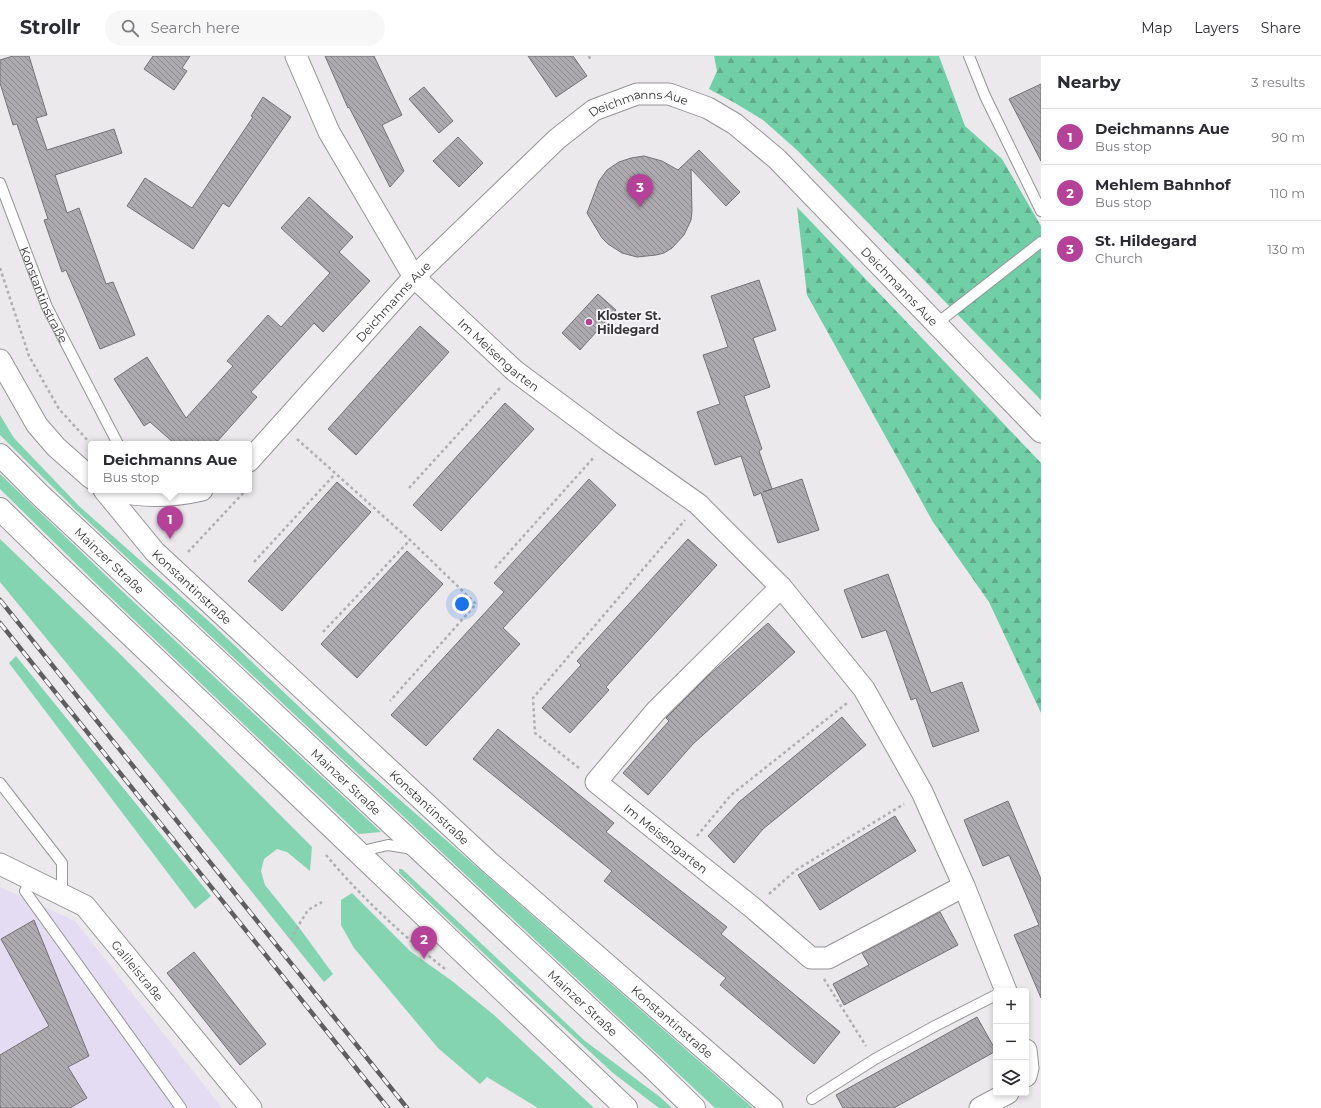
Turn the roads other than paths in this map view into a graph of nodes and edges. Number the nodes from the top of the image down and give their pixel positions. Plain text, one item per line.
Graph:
1 (296, 56) edge
2 (969, 56) edge
3 (0, 183) edge
4 (1041, 211) edge
5 (1041, 242) edge
6 (414, 277) junction
7 (936, 324) junction
8 (0, 360) edge
9 (1041, 432) edge
10 (116, 441) edge
11 (0, 455) edge
12 (252, 458) edge
13 (88, 475) edge
14 (106, 493) edge
15 (131, 493) edge
16 (187, 493) edge
17 (0, 509) edge
18 (781, 587) junction
19 (0, 783) edge
20 (419, 850) junction
21 (357, 852) junction
22 (0, 864) edge
23 (32, 879) junction
24 (964, 886) junction
25 (62, 894) junction
26 (1002, 988) edge
27 (993, 997) edge
28 (1002, 1096) edge
29 (812, 1099) dead end
30 (181, 1108) edge
31 (251, 1108) edge
32 (626, 1108) edge
33 (694, 1108) edge
34 (772, 1108) edge
35 (980, 1108) edge

1 - 6 street, Im Meisengarten
2 - 4 lane
3 - 10 lane, Konstantinstraße
5 - 7 lane
6 - 7 street, Deichmanns Aue
6 - 12 street, Deichmanns Aue
6 - 18 street, Im Meisengarten
7 - 9 street, Deichmanns Aue
8 - 13 street
11 - 20 main road, Mainzer Straße
14 - 34 street, Konstantinstraße
15 - 16 street
17 - 21 main road
18 - 24 street, Im Meisengarten
18 - 24 street, Im Meisengarten
19 - 25 lane
20 - 21 lane
20 - 33 main road, Mainzer Straße
21 - 32 main road
22 - 23 street, Galileistraße
23 - 25 street, Galileistraße
23 - 30 lane
24 - 26 street, Im Meisengarten
25 - 31 street, Galileistraße
27 - 29 lane
28 - 35 street

